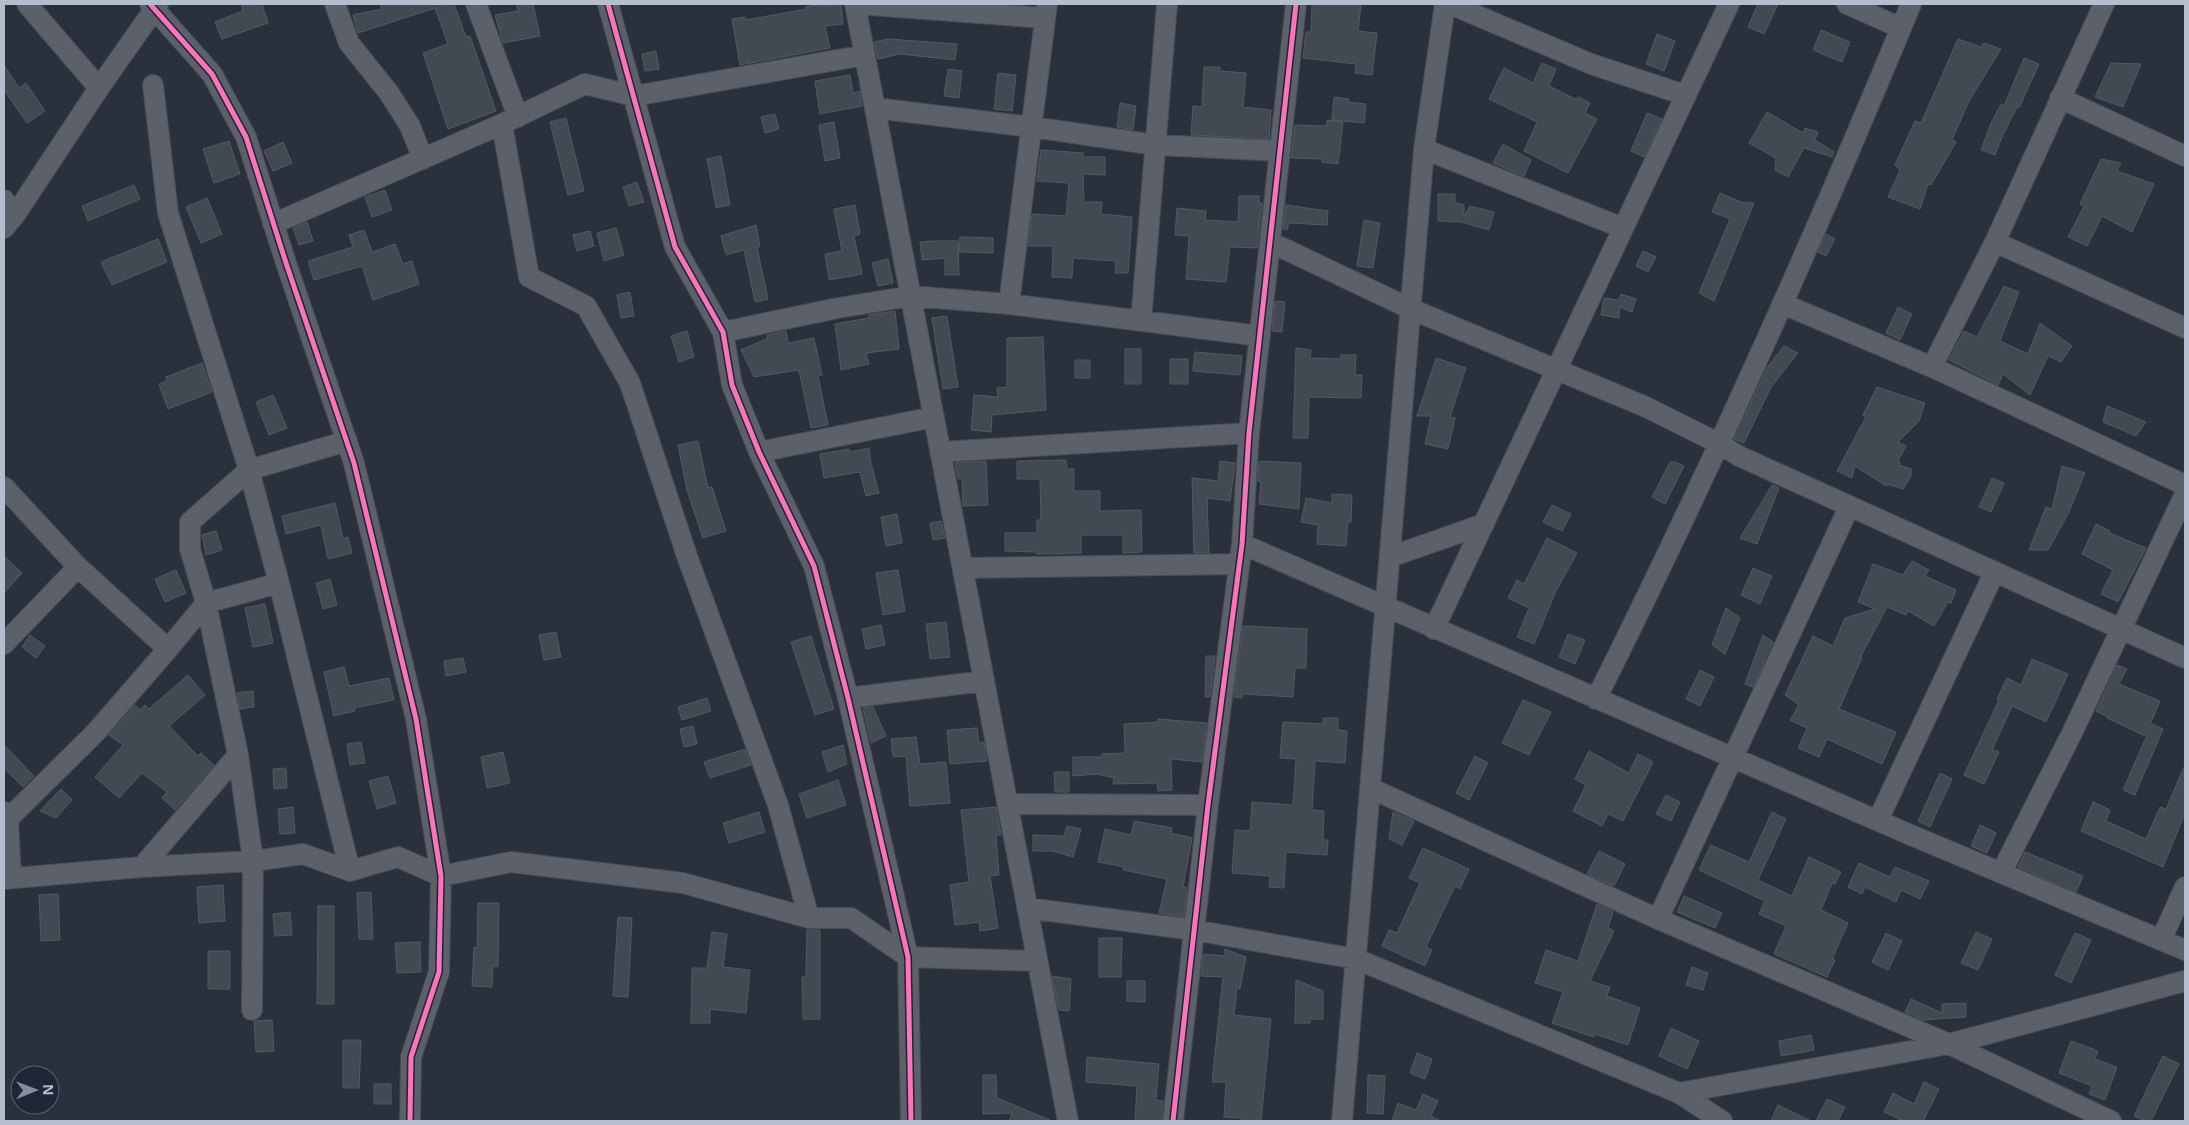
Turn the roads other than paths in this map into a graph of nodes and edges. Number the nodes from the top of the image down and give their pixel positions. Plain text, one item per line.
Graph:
1 (27, 4) edge
2 (335, 4) edge
3 (476, 4) edge
4 (608, 4) edge
5 (856, 4) edge
6 (1167, 4) edge
7 (1296, 4) edge
8 (1446, 4) edge
9 (1450, 4) edge
10 (1728, 4) edge
11 (1847, 4) edge
12 (1911, 4) edge
13 (2104, 4) edge
14 (154, 6) edge
15 (1046, 11) edge
16 (1901, 28) junction
17 (865, 56) junction
18 (153, 85) dead end
19 (99, 88) junction
20 (1685, 95) junction
21 (634, 96) junction
22 (2060, 98) junction
23 (875, 108) junction
24 (510, 120) junction
25 (1032, 127) junction
26 (1156, 145) junction
27 (1424, 149) junction
28 (1280, 151) junction
29 (2185, 156) edge
30 (423, 159) junction
31 (7, 214) edge
32 (273, 224) junction
33 (1623, 228) junction
34 (1270, 242) junction
35 (1994, 242) junction
36 (911, 296) junction
37 (1009, 304) junction
38 (1783, 304) junction
39 (1410, 309) junction
40 (1141, 321) junction
41 (2185, 328) edge
42 (724, 332) junction
43 (1260, 336) junction
44 (1932, 367) junction
45 (1556, 371) junction
46 (934, 417) junction
47 (1249, 433) junction
48 (347, 441) junction
49 (1720, 444) junction
50 (759, 452) junction
51 (940, 452) junction
52 (249, 470) junction
53 (2185, 485) edge
54 (4, 487) edge
55 (2185, 494) edge
56 (1849, 507) junction
57 (1484, 524) junction
58 (1242, 544) junction
59 (1390, 557) junction
60 (1239, 564) junction
61 (78, 567) junction
62 (963, 568) junction
63 (1994, 573) junction
64 (280, 584) junction
65 (206, 603) junction
66 (1385, 608) junction
67 (1434, 629) junction
68 (2121, 629) junction
69 (4, 644) edge
70 (168, 649) junction
71 (2185, 658) edge
72 (984, 681) junction
73 (848, 698) junction
74 (1596, 699) junction
75 (238, 755) junction
76 (1734, 756) junction
77 (1370, 788) junction
78 (1008, 804) junction
79 (1208, 805) junction
80 (6, 815) edge
81 (1878, 820) junction
82 (253, 861) junction
83 (142, 866) junction
84 (350, 871) junction
85 (2001, 873) junction
86 (440, 876) junction
87 (7, 878) edge
88 (2185, 887) edge
89 (1027, 908) junction
90 (809, 918) junction
91 (1658, 919) junction
92 (1194, 930) junction
93 (2161, 940) junction
94 (2185, 950) edge
95 (908, 957) junction
96 (1356, 959) junction
97 (1038, 961) junction
98 (2185, 981) edge
99 (252, 1010) dead end
100 (1949, 1044) junction
101 (1679, 1093) junction
102 (410, 1121) edge
103 (911, 1121) edge
104 (1068, 1121) edge
105 (1173, 1121) edge
106 (1342, 1121) edge
107 (1722, 1121) edge
108 (2111, 1121) edge

1 - 19 street
2 - 30 street
3 - 24 street
4 - 21 street
5 - 15 street
5 - 17 street
6 - 26 street
7 - 28 street
8 - 27 street
9 - 20 street
10 - 20 street
11 - 16 street
12 - 16 street
13 - 22 street
14 - 19 street
14 - 32 street
15 - 25 street
16 - 38 street
17 - 21 street
17 - 23 street
18 - 52 street
19 - 31 street
20 - 33 street
21 - 24 street
21 - 42 street
22 - 29 street
22 - 35 street
23 - 25 street
23 - 36 street
24 - 30 street
24 - 90 street
25 - 26 street
25 - 37 street
26 - 28 street
26 - 40 street
27 - 33 street
27 - 39 street
28 - 34 street
30 - 32 street
32 - 48 street
33 - 45 street
34 - 39 street
34 - 43 street
35 - 41 street
35 - 44 street
36 - 37 street
36 - 42 street
36 - 46 street
37 - 40 street
38 - 44 street
38 - 49 street
39 - 45 street
39 - 59 street
40 - 43 street
42 - 50 street
43 - 47 street
44 - 53 street
45 - 49 street
45 - 57 street
46 - 50 street
46 - 51 street
47 - 51 street
47 - 58 street
48 - 52 street
48 - 86 street
49 - 56 street
49 - 74 street
50 - 73 street
51 - 62 street
52 - 64 street
52 - 65 street
54 - 61 street
55 - 68 street
56 - 63 street
56 - 76 street
57 - 59 street
57 - 67 street
58 - 60 street
58 - 66 street
59 - 66 street
60 - 62 street
60 - 79 street
61 - 69 street
61 - 70 street
62 - 72 street
63 - 68 street
63 - 81 street
64 - 65 street
64 - 84 street
65 - 70 street
65 - 75 street
66 - 67 street
66 - 77 street
67 - 74 street
68 - 71 street
68 - 85 street
70 - 80 street
72 - 73 street
72 - 78 street
73 - 95 street
74 - 76 street
75 - 82 street
75 - 83 street
76 - 81 street
76 - 91 street
77 - 91 street
77 - 96 street
78 - 79 street
78 - 89 street
79 - 92 street
80 - 87 street
81 - 85 street
82 - 83 street
82 - 84 street
82 - 99 street
83 - 87 street
84 - 86 street
85 - 93 street
86 - 90 street
86 - 102 street
88 - 93 street
89 - 92 street
89 - 97 street
90 - 95 street
91 - 100 street
92 - 96 street
92 - 105 street
93 - 94 street
95 - 97 street
95 - 103 street
96 - 101 street
96 - 106 street
97 - 104 street
98 - 100 street
100 - 101 street
100 - 108 street
101 - 107 street

